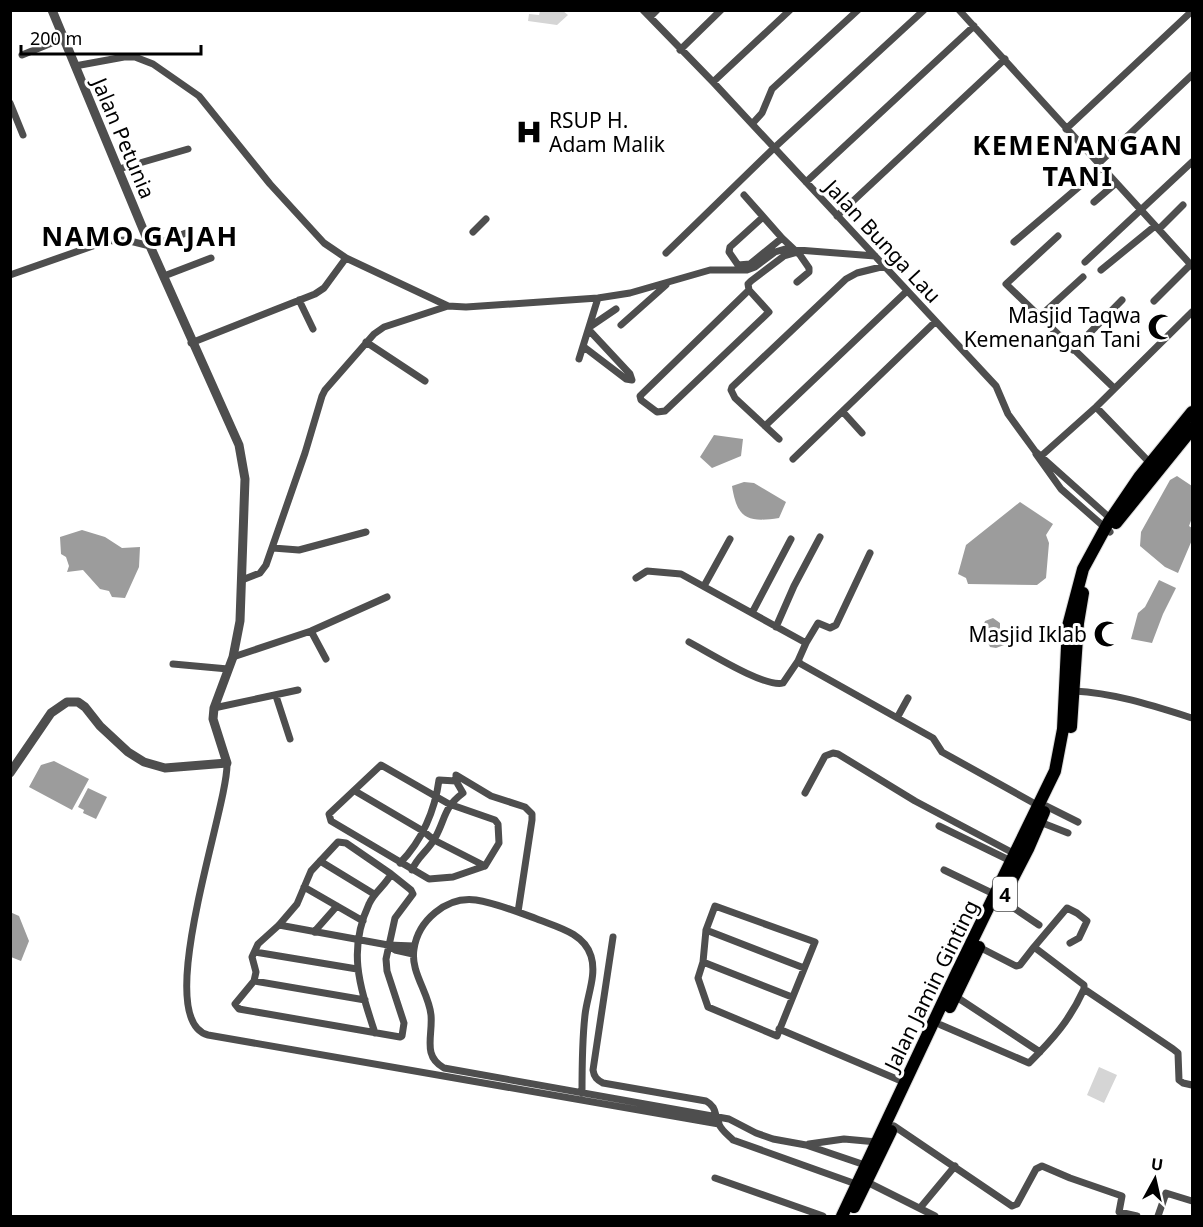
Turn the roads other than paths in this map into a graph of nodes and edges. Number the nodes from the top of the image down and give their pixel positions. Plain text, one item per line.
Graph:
1 (52, 10) edge
2 (643, 10) edge
3 (657, 10) edge
4 (721, 10) edge
5 (790, 10) edge
6 (858, 10) edge
7 (924, 10) edge
8 (959, 10) edge
9 (1192, 11) edge
10 (650, 17) junction
11 (974, 26) junction
12 (64, 38) junction
13 (680, 50) junction
14 (22, 54) dead end
15 (1005, 59) junction
16 (75, 66) junction
17 (1192, 75) edge
18 (713, 82) junction
19 (10, 103) edge
20 (753, 124) junction
21 (1066, 129) junction
22 (23, 135) dead end
23 (774, 148) junction
24 (188, 149) dead end
25 (1192, 162) edge
26 (1100, 166) junction
27 (119, 169) junction
28 (806, 182) junction
29 (1116, 183) junction
30 (744, 195) dead end
31 (1094, 202) dead end
32 (1183, 205) dead end
33 (1142, 210) junction
34 (837, 216) junction
35 (762, 218) junction
36 (486, 219) dead end
37 (1157, 227) junction
38 (186, 232) dead end
39 (473, 232) dead end
40 (1058, 236) dead end
41 (782, 238) junction
42 (1014, 242) dead end
43 (150, 246) junction
44 (795, 251) junction
45 (666, 253) dead end
46 (875, 256) junction
47 (211, 258) dead end
48 (346, 258) junction
49 (1084, 262) dead end
50 (1192, 265) edge
51 (885, 266) junction
52 (1101, 270) dead end
53 (10, 275) edge
54 (164, 276) junction
55 (1083, 277) dead end
56 (669, 282) junction
57 (797, 282) dead end
58 (750, 290) junction
59 (907, 291) junction
60 (598, 298) junction
61 (299, 300) junction
62 (1122, 300) dead end
63 (1154, 301) dead end
64 (448, 306) junction
65 (616, 309) dead end
66 (1192, 312) edge
67 (1039, 317) junction
68 (935, 322) junction
69 (621, 325) dead end
70 (589, 328) junction
71 (313, 329) dead end
72 (366, 342) junction
73 (191, 343) junction
74 (584, 346) junction
75 (1073, 350) junction
76 (579, 359) dead end
77 (424, 381) dead end
78 (1114, 388) junction
79 (1096, 407) junction
80 (843, 412) junction
81 (1192, 412) edge
82 (765, 426) junction
83 (1192, 429) edge
84 (862, 433) dead end
85 (779, 438) dead end
86 (1039, 455) junction
87 (793, 459) dead end
88 (1150, 463) junction
89 (1111, 525) junction
90 (366, 532) dead end
91 (820, 537) dead end
92 (730, 539) dead end
93 (791, 539) dead end
94 (273, 548) junction
95 (870, 553) dead end
96 (636, 578) dead end
97 (242, 580) junction
98 (704, 586) junction
99 (387, 597) dead end
100 (752, 613) junction
101 (776, 627) junction
102 (311, 631) junction
103 (689, 642) dead end
104 (806, 643) junction
105 (233, 657) junction
106 (326, 658) dead end
107 (798, 661) junction
108 (173, 664) dead end
109 (228, 669) junction
110 (1074, 688) junction
111 (298, 690) dead end
112 (276, 696) junction
113 (908, 698) dead end
114 (214, 708) junction
115 (897, 718) junction
116 (1192, 718) edge
117 (290, 739) dead end
118 (227, 763) junction
119 (10, 773) edge
120 (456, 781) junction
121 (355, 790) junction
122 (805, 793) dead end
123 (437, 796) junction
124 (449, 804) junction
125 (1043, 806) junction
126 (1040, 822) junction
127 (1078, 822) dead end
128 (939, 826) dead end
129 (423, 831) junction
130 (1068, 833) dead end
131 (434, 840) junction
132 (1015, 860) junction
133 (320, 861) junction
134 (400, 862) junction
135 (484, 866) junction
136 (412, 870) junction
137 (944, 870) dead end
138 (391, 874) junction
139 (304, 887) junction
140 (374, 894) junction
141 (999, 898) junction
142 (337, 906) junction
143 (518, 912) junction
144 (363, 921) junction
145 (279, 925) junction
146 (1039, 925) dead end
147 (706, 930) junction
148 (314, 932) junction
149 (613, 937) dead end
150 (358, 940) junction
151 (1070, 944) dead end
152 (388, 945) junction
153 (979, 947) junction
154 (1034, 947) junction
155 (414, 950) junction
156 (255, 952) junction
157 (703, 962) junction
158 (804, 968) junction
159 (357, 969) junction
160 (254, 981) junction
161 (1084, 989) junction
162 (955, 996) junction
163 (792, 998) junction
164 (364, 1000) junction
165 (941, 1025) junction
166 (779, 1029) junction
167 (375, 1033) junction
168 (1040, 1052) junction
169 (906, 1083) junction
170 (1192, 1085) edge
171 (582, 1093) junction
172 (717, 1116) junction
173 (719, 1124) junction
174 (894, 1126) junction
175 (877, 1142) junction
176 (806, 1145) junction
177 (865, 1165) junction
178 (955, 1166) junction
179 (715, 1178) dead end
180 (862, 1183) junction
181 (1192, 1201) edge
182 (920, 1208) junction
183 (823, 1216) edge
184 (842, 1216) edge
185 (850, 1216) edge
186 (933, 1216) edge
187 (1137, 1216) edge
188 (1158, 1216) edge

1 - 12 street, Jalan Petunia
2 - 10 street, Jalan Bunga Lau
3 - 10 street
4 - 13 street
5 - 18 street
6 - 20 street
7 - 23 street
8 - 11 street
9 - 21 street
10 - 13 street, Jalan Bunga Lau
11 - 15 street
11 - 28 street
12 - 14 street
12 - 16 street, Jalan Petunia
13 - 18 street, Jalan Bunga Lau
15 - 21 street
15 - 34 street
16 - 27 street, Jalan Petunia
16 - 48 street
17 - 26 street
18 - 20 street, Jalan Bunga Lau
19 - 22 street
20 - 23 street, Jalan Bunga Lau
21 - 26 street
23 - 28 street, Jalan Bunga Lau
23 - 45 street
24 - 27 street
25 - 33 street
26 - 29 street
26 - 42 street
27 - 43 street, Jalan Petunia
28 - 34 street, Jalan Bunga Lau
29 - 31 street
29 - 33 street
30 - 35 street
32 - 37 street
33 - 37 street
33 - 49 street
34 - 46 street, Jalan Bunga Lau
35 - 41 street
35 - 41 street
36 - 39 street
37 - 50 street
37 - 52 street
38 - 43 street
40 - 67 street
41 - 44 street
43 - 53 street
43 - 54 street, Jalan Petunia
44 - 46 street
44 - 56 street
44 - 57 street
44 - 58 street
46 - 51 street, Jalan Bunga Lau
47 - 54 street
48 - 61 street
48 - 64 street
50 - 63 street
51 - 59 street, Jalan Bunga Lau
51 - 82 street
54 - 73 street, Jalan Petunia
55 - 67 street
56 - 60 street
56 - 69 street
58 - 58 street
59 - 68 street, Jalan Bunga Lau
59 - 82 street
60 - 64 street
60 - 70 street
61 - 71 street
61 - 73 street
62 - 75 street
64 - 72 street
65 - 70 street
66 - 78 street
67 - 75 street
68 - 80 street
68 - 86 street, Jalan Bunga Lau
70 - 74 street
70 - 74 street
72 - 77 street
72 - 94 street
73 - 97 street, Jalan Petunia
74 - 76 street
75 - 78 street
78 - 79 street
79 - 86 street
79 - 88 street
80 - 84 street
80 - 87 street
81 - 88 highway, Jalan Jamin Ginting / 4
82 - 85 street
83 - 89 highway, Jalan Jamin Ginting / 4
86 - 89 street, Jalan Bunga Lau
88 - 89 highway, Jalan Jamin Ginting / 4
89 - 110 highway, Jalan Jamin Ginting / 4
89 - 125 highway, Jalan Jamin Ginting / 4
90 - 94 street
91 - 101 street
92 - 98 street
93 - 100 street
94 - 97 street
95 - 104 street
96 - 98 street
97 - 105 street, Jalan Petunia
98 - 100 street
99 - 102 street
100 - 101 street
101 - 104 street
102 - 105 street
102 - 106 street
103 - 107 street
104 - 107 street
105 - 109 street, Jalan Petunia
107 - 115 street
108 - 109 street
109 - 114 street, Jalan Petunia
110 - 116 street
110 - 125 highway, Jalan Jamin Ginting / 4
111 - 112 street
112 - 114 street
112 - 117 street
113 - 115 street
114 - 118 street
115 - 125 street
118 - 119 street
118 - 173 street
120 - 123 street
120 - 124 street
120 - 143 street
121 - 123 street
121 - 129 street
121 - 134 street
122 - 132 street
123 - 124 street
123 - 129 street
124 - 131 street
124 - 135 street
125 - 126 highway, Jalan Jamin Ginting / 4
125 - 127 street
125 - 132 highway, Jalan Jamin Ginting / 4
126 - 130 street
126 - 132 highway, Jalan Jamin Ginting / 4
128 - 132 street
129 - 131 street
129 - 134 street
131 - 135 street
131 - 136 street
132 - 141 highway, Jalan Jamin Ginting / 4
133 - 138 street
133 - 139 street
133 - 140 street
134 - 136 street
135 - 136 street
137 - 141 street
138 - 140 street
138 - 152 street
139 - 142 street
139 - 145 street
140 - 144 street
141 - 146 street
141 - 153 highway, Jalan Jamin Ginting / 4
141 - 169 highway, Jalan Jamin Ginting / 4
142 - 144 street
142 - 148 street
143 - 155 street
143 - 171 street
144 - 150 street
145 - 148 street
145 - 156 street
147 - 157 street
147 - 158 street
147 - 158 street
148 - 150 street
149 - 172 street
150 - 152 street
150 - 159 street
151 - 154 street
152 - 155 street
152 - 167 street
153 - 154 street
153 - 162 highway, Jalan Jamin Ginting / 4
154 - 161 street
155 - 171 street
156 - 159 street
156 - 160 street
157 - 163 street
157 - 166 street
158 - 163 street
159 - 164 street
160 - 164 street
160 - 167 street
161 - 168 street
161 - 170 street
162 - 165 highway, Jalan Jamin Ginting / 4
162 - 168 street
163 - 166 street
164 - 167 street
165 - 168 street
165 - 174 highway, Jalan Jamin Ginting / 4
166 - 169 street
169 - 175 highway, Jalan Jamin Ginting / 4
171 - 172 street
172 - 173 street
172 - 176 street
173 - 180 street
174 - 178 street
174 - 180 highway, Jalan Jamin Ginting / 4
175 - 176 street
175 - 177 highway, Jalan Jamin Ginting / 4
176 - 177 street
177 - 180 highway, Jalan Jamin Ginting / 4
178 - 182 street
178 - 187 street
179 - 183 street
180 - 182 street
180 - 184 highway, Jalan Jamin Ginting / 4
180 - 185 highway, Jalan Jamin Ginting / 4
181 - 188 street
182 - 186 street

